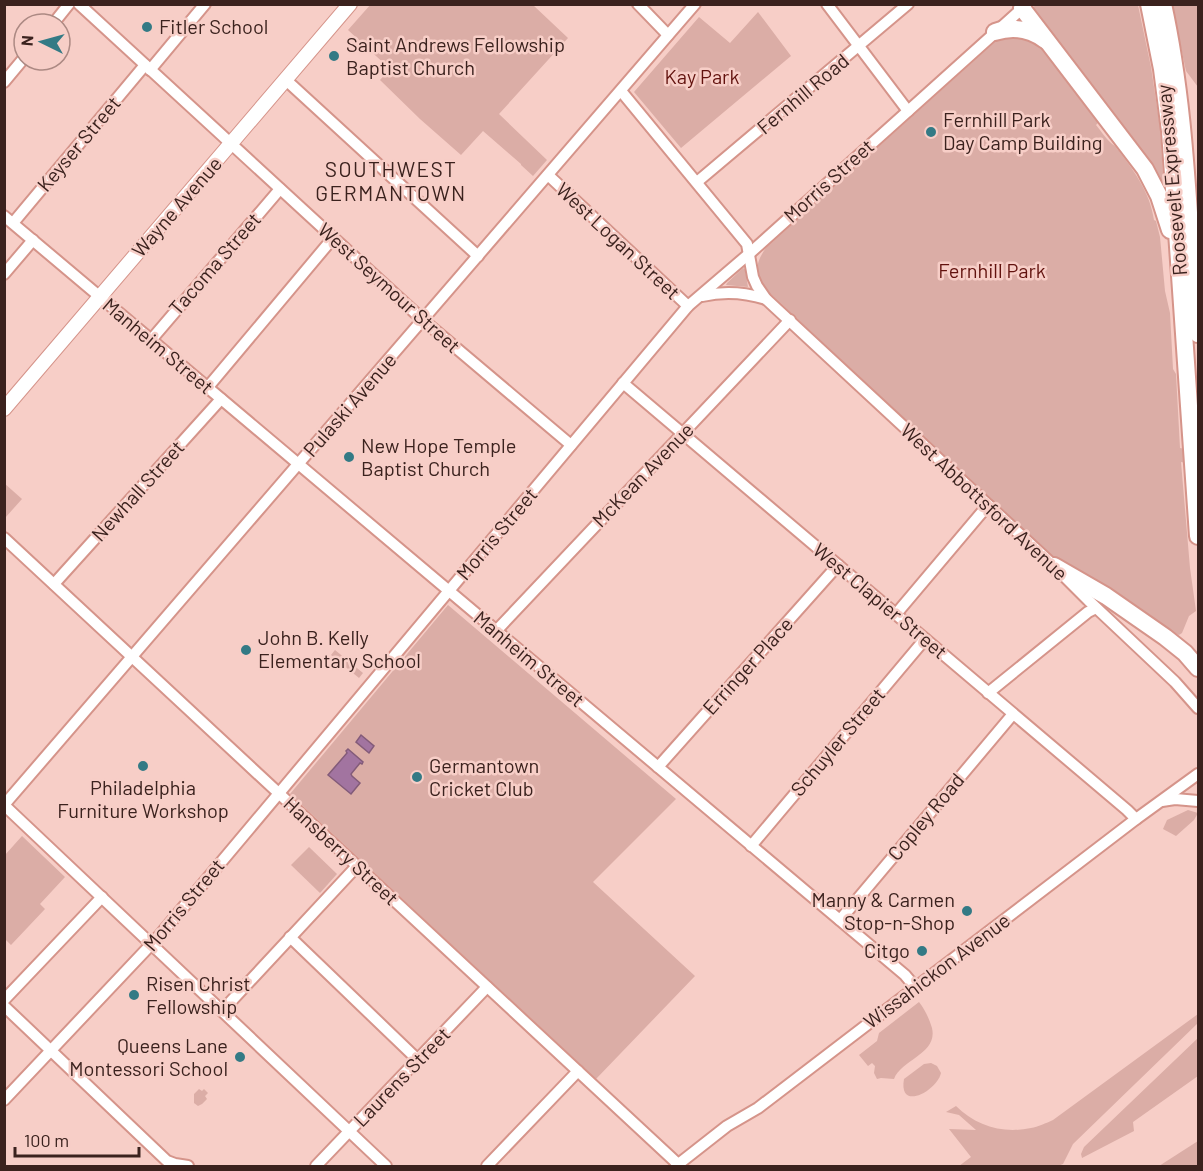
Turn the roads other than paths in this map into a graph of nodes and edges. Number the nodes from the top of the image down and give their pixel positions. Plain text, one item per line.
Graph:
1 (79, 4) edge
2 (206, 4) edge
3 (350, 4) edge
4 (638, 4) edge
5 (695, 4) edge
6 (828, 4) edge
7 (909, 4) edge
8 (1149, 4) edge
9 (1163, 4) edge
10 (1022, 6) edge
11 (995, 32) junction
12 (668, 35) junction
13 (1046, 40) junction
14 (859, 46) junction
15 (148, 68) junction
16 (286, 80) junction
17 (621, 91) junction
18 (908, 111) junction
19 (231, 144) junction
20 (548, 175) junction
21 (697, 182) junction
22 (280, 189) junction
23 (9, 219) edge
24 (333, 238) junction
25 (33, 240) junction
26 (750, 253) junction
27 (478, 256) junction
28 (4, 274) edge
29 (1181, 277) junction
30 (100, 297) junction
31 (700, 297) junction
32 (766, 299) junction
33 (688, 306) junction
34 (423, 320) junction
35 (790, 320) junction
36 (1198, 334) edge
37 (151, 340) junction
38 (623, 383) junction
39 (208, 387) junction
40 (221, 399) junction
41 (4, 410) edge
42 (683, 434) junction
43 (571, 446) junction
44 (298, 464) junction
45 (988, 505) junction
46 (1198, 536) edge
47 (4, 538) edge
48 (838, 565) junction
49 (1054, 566) junction
50 (54, 584) junction
51 (449, 591) junction
52 (1096, 608) junction
53 (1124, 608) junction
54 (896, 614) junction
55 (496, 631) junction
56 (925, 639) junction
57 (132, 657) junction
58 (1198, 668) edge
59 (988, 693) junction
60 (1198, 708) edge
61 (1013, 714) junction
62 (658, 767) junction
63 (1198, 774) edge
64 (279, 793) junction
65 (1162, 801) junction
66 (1198, 801) edge
67 (5, 805) edge
68 (1136, 819) junction
69 (751, 846) junction
70 (357, 866) junction
71 (102, 897) junction
72 (840, 920) junction
73 (290, 937) junction
74 (152, 944) junction
75 (487, 987) junction
76 (915, 987) junction
77 (4, 1000) edge
78 (4, 1006) edge
79 (222, 1011) junction
80 (51, 1050) junction
81 (418, 1060) junction
82 (578, 1071) junction
83 (4, 1100) edge
84 (350, 1132) junction
85 (677, 1166) edge
86 (188, 1167) edge
87 (316, 1167) edge
88 (386, 1167) edge
89 (487, 1167) edge

1 - 15 street, West Seymour Street
2 - 15 street, Keyser Street
3 - 16 main road, Wayne Avenue
4 - 12 street
5 - 12 street, Pulaski Avenue
6 - 14 street
7 - 14 street, Fernhill Road
8 - 29 highway, Roosevelt Expressway
9 - 36 highway, Roosevelt Expressway
10 - 11 street, Morris Street
10 - 13 highway
11 - 13 highway
11 - 18 street, Morris Street
12 - 17 street, Pulaski Avenue
13 - 29 highway
14 - 18 street
14 - 21 street, Fernhill Road
15 - 19 street, West Seymour Street
15 - 23 street, Keyser Street
16 - 19 main road, Wayne Avenue
16 - 27 street
17 - 20 street, Pulaski Avenue
17 - 21 street, West Abbottsford Avenue
18 - 26 street, Morris Street
19 - 22 street, West Seymour Street
19 - 30 main road, Wayne Avenue
20 - 27 street, Pulaski Avenue
20 - 33 street, West Logan Street
21 - 26 street, West Abbottsford Avenue
22 - 24 street, West Seymour Street
22 - 37 street, Tacoma Street
23 - 25 street, Manheim Street
24 - 34 street, West Seymour Street
24 - 39 street
25 - 28 street
25 - 30 street, Manheim Street
26 - 31 street, Morris Street
26 - 32 street, West Abbottsford Avenue
27 - 34 street, Pulaski Avenue
29 - 46 highway, Roosevelt Expressway
30 - 37 street, Manheim Street
30 - 41 main road, Wayne Avenue
31 - 32 street, West Abbottsford Avenue
31 - 33 street, Morris Street
32 - 35 street, West Abbottsford Avenue
33 - 38 street, Morris Street
34 - 43 street, West Seymour Street
34 - 44 street, Pulaski Avenue
35 - 42 street, McKean Avenue
35 - 45 street, West Abbottsford Avenue
37 - 39 street, Manheim Street
38 - 42 street, West Clapier Street
38 - 43 street, Morris Street
39 - 40 street, Manheim Street
40 - 44 street, Manheim Street
40 - 50 street, Newhall Street
42 - 48 street, West Clapier Street
42 - 55 street, McKean Avenue
43 - 51 street, Morris Street
44 - 51 street, Manheim Street
44 - 57 street, Pulaski Avenue
45 - 49 street, West Abbottsford Avenue
45 - 54 street
47 - 50 street, Hansberry Street
48 - 54 street, West Clapier Street
48 - 62 street, Erringer Place
49 - 52 street, West Abbottsford Avenue
49 - 53 highway
50 - 57 street, Hansberry Street
51 - 55 street, Manheim Street
51 - 64 street, Morris Street
52 - 53 highway
52 - 59 street
52 - 60 street, West Abbottsford Avenue
53 - 58 highway
54 - 56 street, West Clapier Street
55 - 62 street, Manheim Street
56 - 59 street, West Clapier Street
56 - 69 street, Schuyler Street
57 - 64 street, Hansberry Street
57 - 67 street, Pulaski Avenue
59 - 61 street, West Clapier Street
61 - 68 street, West Clapier Street
61 - 72 street, Copley Road
62 - 69 street, Manheim Street
63 - 65 street, Wissahickon Avenue
64 - 70 street, Hansberry Street
64 - 74 street, Morris Street
65 - 66 street
65 - 68 street, Wissahickon Avenue
67 - 71 street
68 - 76 street, Wissahickon Avenue
69 - 72 street, Manheim Street
70 - 73 street
70 - 75 street, Hansberry Street
71 - 74 street
71 - 77 street
72 - 76 street, Manheim Street
73 - 79 street
73 - 81 street
74 - 79 street
74 - 80 street, Morris Street
75 - 81 street, Laurens Street
75 - 82 street, Hansberry Street
76 - 85 street, Wissahickon Avenue
78 - 80 street
79 - 84 street
80 - 83 street, Morris Street
80 - 86 street
81 - 84 street, Laurens Street
82 - 85 street, Hansberry Street
82 - 89 street
84 - 87 street, Laurens Street
84 - 88 street

